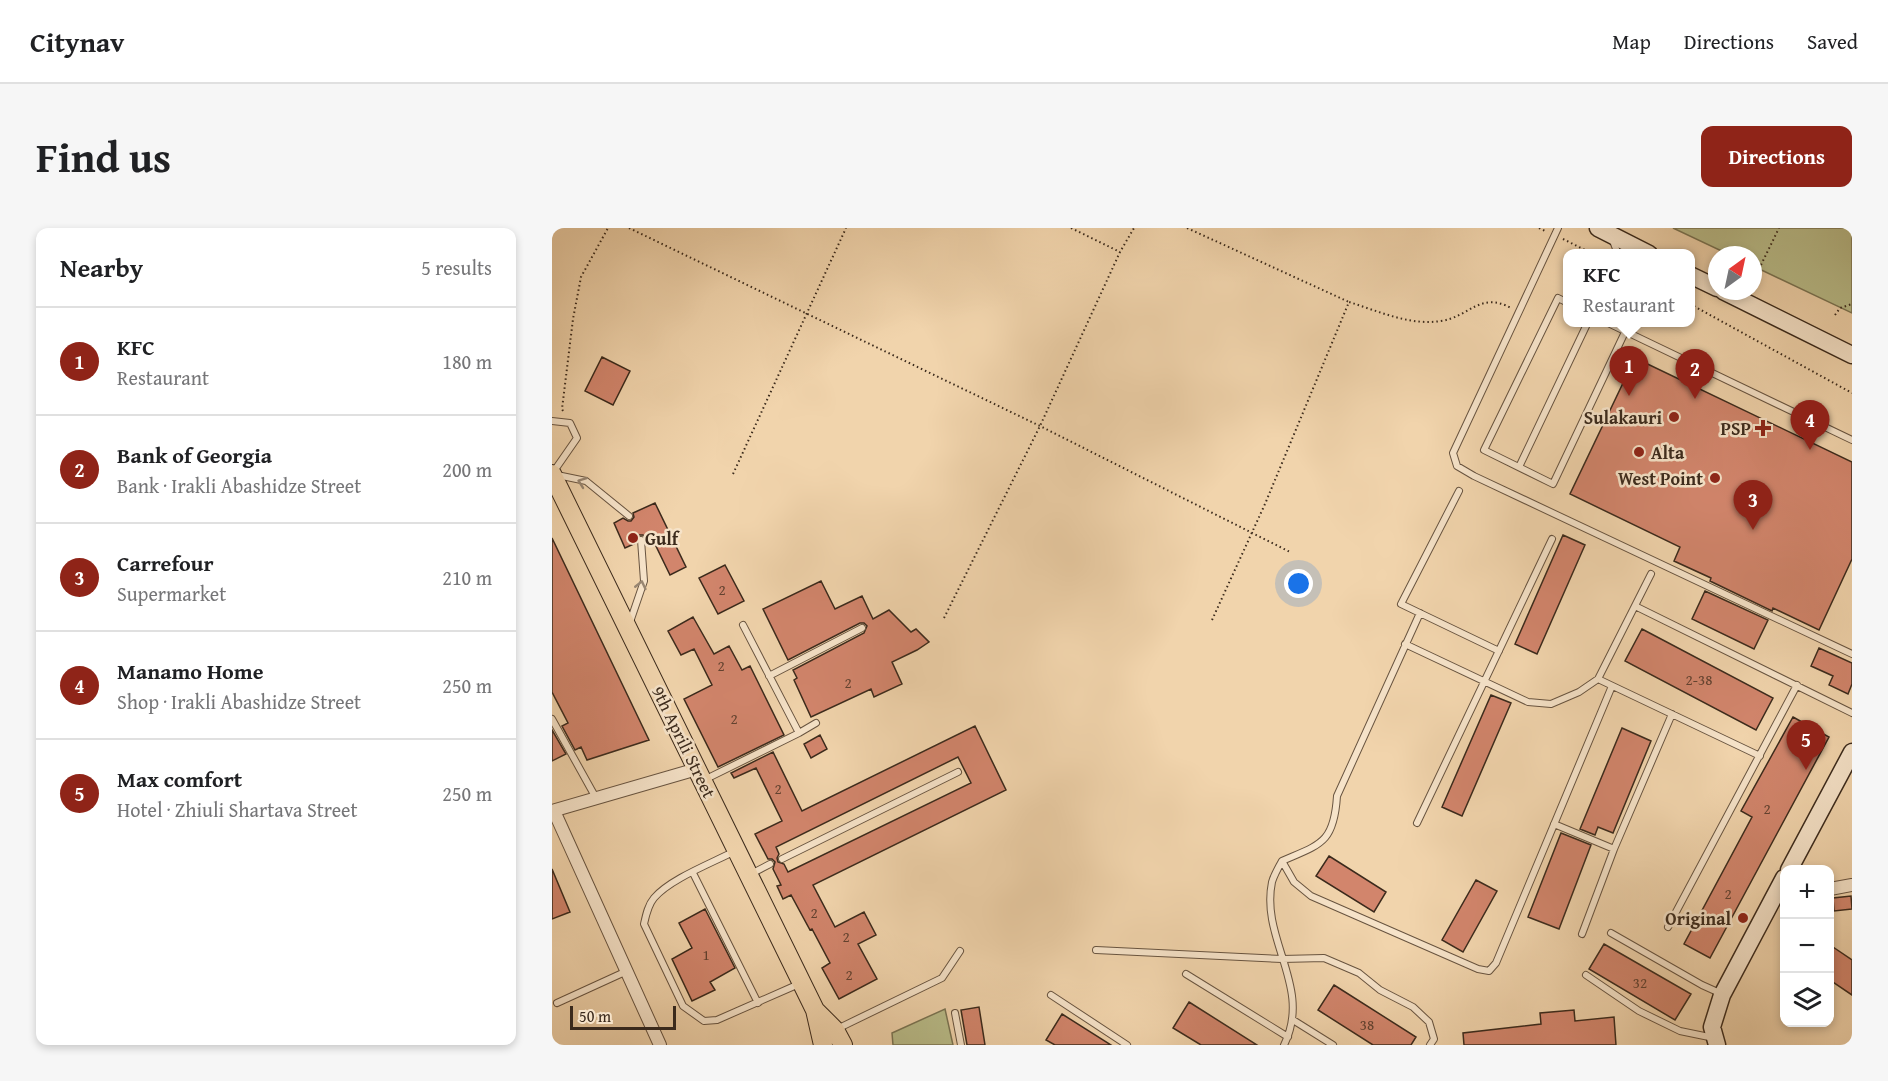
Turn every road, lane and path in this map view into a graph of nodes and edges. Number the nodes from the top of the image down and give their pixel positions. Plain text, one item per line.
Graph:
1 (608, 228) edge
2 (629, 228) edge
3 (846, 228) edge
4 (1071, 228) edge
5 (1134, 228) edge
6 (1187, 228) edge
7 (1539, 228) edge
8 (1558, 228) edge
9 (1779, 228) edge
10 (1604, 231) edge
11 (1555, 235) junction
12 (1583, 249) edge
13 (1615, 249) edge
14 (1639, 249) edge
15 (1120, 252) junction
16 (1762, 263) edge
17 (1563, 300) edge
18 (1741, 300) edge
19 (1349, 302) junction
20 (1852, 304) edge
21 (1695, 307) edge
22 (1519, 312) junction
23 (807, 314) junction
24 (1835, 315) dead end
25 (1586, 327) edge
26 (1619, 327) edge
27 (1625, 332) junction
28 (1852, 355) edge
29 (1852, 393) edge
30 (552, 421) edge
31 (570, 423) junction
32 (1040, 426) junction
33 (1852, 440) edge
34 (1519, 467) junction
35 (552, 474) edge
36 (733, 474) dead end
37 (1459, 491) dead end
38 (628, 516) dead end
39 (1252, 532) junction
40 (1552, 539) dead end
41 (641, 540) dead end
42 (1290, 552) dead end
43 (1651, 574) dead end
44 (1635, 606) junction
45 (1420, 613) junction
46 (944, 618) dead end
47 (1212, 620) dead end
48 (743, 625) dead end
49 (628, 628) junction
50 (862, 628) dead end
51 (1405, 644) junction
52 (1499, 651) junction
53 (1852, 654) edge
54 (769, 676) junction
55 (1598, 679) junction
56 (1484, 682) junction
57 (1797, 685) junction
58 (1612, 686) junction
59 (1852, 713) edge
60 (1672, 714) junction
61 (552, 720) edge
62 (816, 723) dead end
63 (799, 733) junction
64 (1852, 752) edge
65 (1760, 756) junction
66 (958, 772) dead end
67 (700, 775) junction
68 (596, 798) junction
69 (553, 811) edge
70 (1417, 823) dead end
71 (1554, 824) junction
72 (1614, 849) junction
73 (737, 850) junction
74 (782, 859) dead end
75 (1282, 861) junction
76 (770, 864) dead end
77 (1792, 865) edge
78 (693, 873) junction
79 (749, 875) junction
80 (1852, 885) edge
81 (1834, 888) edge
82 (1779, 899) edge
83 (1668, 927) dead end
84 (1611, 933) dead end
85 (1582, 934) dead end
86 (1096, 950) dead end
87 (960, 951) dead end
88 (1282, 959) junction
89 (627, 971) junction
90 (1186, 974) dead end
91 (1586, 975) dead end
92 (802, 983) junction
93 (1051, 995) dead end
94 (1722, 995) junction
95 (557, 1003) dead end
96 (758, 1003) junction
97 (955, 1013) dead end
98 (1293, 1020) junction
99 (1288, 1037) junction
100 (829, 1041) edge
101 (1716, 1042) edge
102 (660, 1045) edge
103 (856, 1045) edge
104 (960, 1045) edge
105 (1127, 1045) edge
106 (1284, 1045) edge
107 (1333, 1045) edge
108 (1430, 1045) edge

1 - 31 path
2 - 23 path
3 - 23 path
4 - 15 path
5 - 15 path
6 - 19 path
7 - 11 path
8 - 11 lane
9 - 16 path
10 - 13 lane
10 - 14 street
11 - 12 path
11 - 22 lane
15 - 32 path
17 - 34 lane
18 - 28 street
19 - 22 path
19 - 39 path
20 - 24 path
21 - 29 path
22 - 53 lane
23 - 32 path
23 - 36 path
25 - 34 lane
26 - 27 lane
27 - 33 lane
27 - 34 lane
30 - 31 lane
31 - 35 lane
32 - 39 path
32 - 46 path
38 -> 35 lane
35 - 49 main road, 9th Aprili Street
37 - 45 lane
39 - 42 path
39 - 47 path
40 - 52 lane
49 -> 41 lane
43 - 44 lane
44 - 55 lane
44 - 57 lane
45 - 51 lane
45 - 52 lane
48 - 54 lane
49 - 67 main road, 9th Aprili Street
50 - 54 lane
51 - 56 lane
51 - 75 lane
52 - 56 lane
54 - 63 lane
55 - 56 lane
55 - 58 lane
56 - 70 lane
57 - 59 lane
57 - 65 lane
58 - 60 lane
58 - 71 lane
60 - 65 lane
60 - 72 lane
61 - 68 lane
62 - 63 lane
63 - 67 lane
64 - 77 street
65 - 83 lane
66 - 74 lane
67 - 68 street
67 - 73 main road, 9th Aprili Street
68 - 69 street
69 - 89 street
71 - 72 lane
71 - 75 lane
72 - 85 lane
73 - 78 lane
73 - 79 main road, 9th Aprili Street
75 - 88 lane
76 - 79 lane
78 - 96 lane
78 - 96 lane
79 - 92 main road, 9th Aprili Street
80 - 81 street
82 - 94 street
84 - 94 lane
86 - 88 lane
87 - 100 lane
88 - 98 lane
88 - 108 lane
89 - 95 lane
89 - 102 street
90 - 99 lane
91 - 101 lane
92 - 96 lane
92 - 100 main road, 9th Aprili Street
93 - 105 lane
94 - 101 street
97 - 104 lane
98 - 99 lane
98 - 107 lane
99 - 106 lane
100 - 103 main road, 9th Aprili Street

